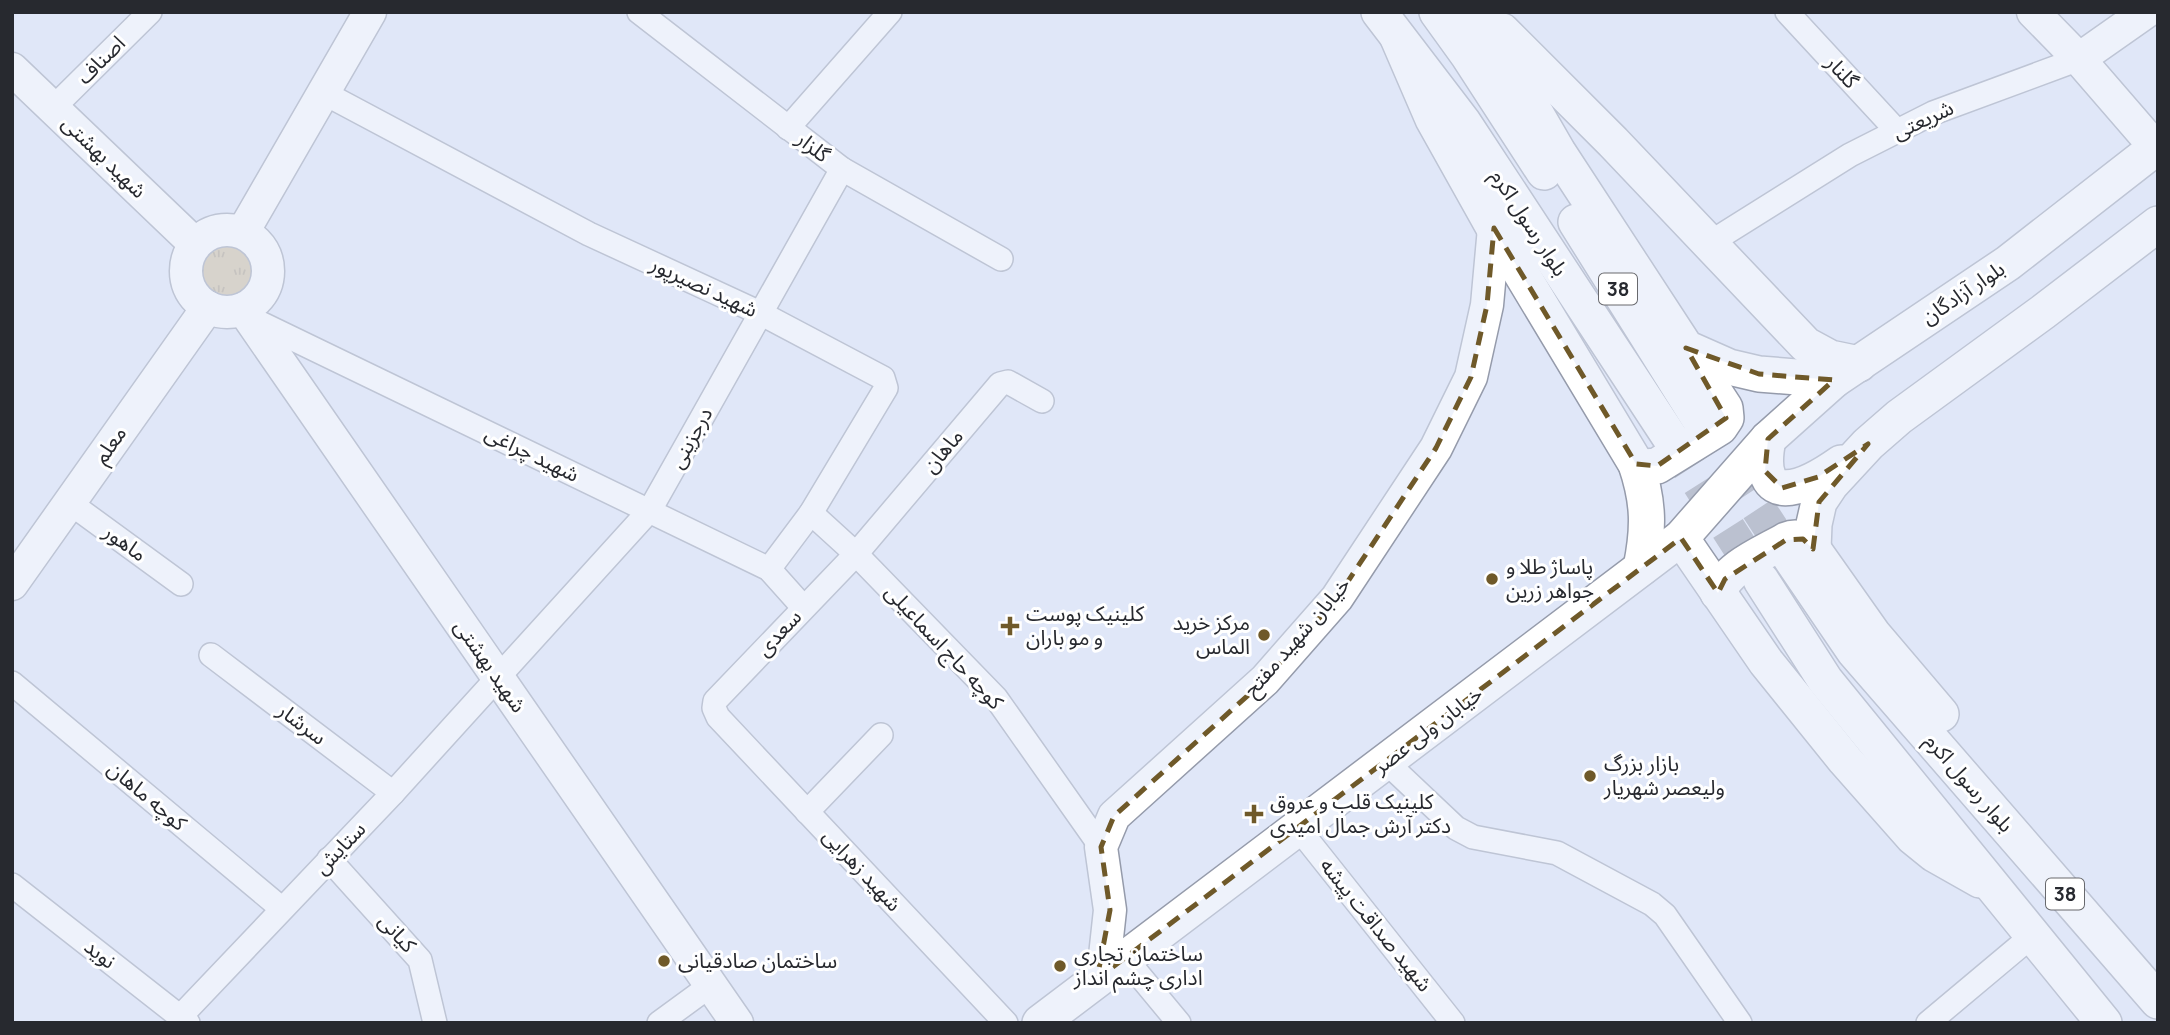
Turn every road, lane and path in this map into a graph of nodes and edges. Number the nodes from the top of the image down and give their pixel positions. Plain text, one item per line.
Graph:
1 (150, 12) edge
2 (370, 12) edge
3 (639, 12) edge
4 (890, 12) edge
5 (1437, 12) edge
6 (1477, 12) edge
7 (1484, 12) edge
8 (1787, 12) edge
9 (2033, 12) edge
10 (2146, 12) edge
11 (1389, 25) edge
12 (2079, 59) junction
13 (12, 69) edge
14 (324, 93) junction
15 (53, 108) junction
16 (788, 128) junction
17 (1898, 131) junction
18 (2157, 147) edge
19 (842, 169) junction
20 (2158, 224) edge
21 (1494, 228) junction
22 (243, 232) junction
23 (195, 244) junction
24 (1708, 244) junction
25 (1001, 259) dead end
26 (208, 307) junction
27 (246, 313) junction
28 (760, 313) junction
29 (1686, 348) junction
30 (1846, 372) junction
31 (1042, 401) dead end
32 (1700, 420) tunnel mouth
33 (1671, 439) tunnel mouth
34 (1768, 439) junction
35 (1868, 444) junction
36 (1636, 464) junction
37 (69, 503) junction
38 (650, 510) junction
39 (811, 513) junction
40 (1681, 538) junction
41 (1802, 553) junction
42 (856, 554) junction
43 (1641, 568) junction
44 (769, 569) junction
45 (1761, 580) tunnel mouth
46 (12, 584) edge
47 (181, 584) dead end
48 (1718, 593) junction
49 (803, 607) junction
50 (211, 655) dead end
51 (498, 678) junction
52 (12, 683) edge
53 (718, 717) joint
54 (881, 735) dead end
55 (1386, 762) junction
56 (394, 793) junction
57 (807, 812) junction
58 (1298, 828) junction
59 (1101, 847) junction
60 (329, 859) junction
61 (12, 885) edge
62 (1998, 891) junction
63 (282, 908) junction
64 (2033, 935) junction
65 (1125, 958) junction
66 (1097, 979) junction
67 (711, 985) junction
68 (2158, 1001) edge
69 (184, 1020) edge
70 (435, 1023) edge
71 (659, 1023) edge
72 (737, 1023) edge
73 (1006, 1023) edge
74 (1040, 1023) edge
75 (1179, 1023) edge
76 (1453, 1023) edge
77 (1740, 1023) edge
78 (1928, 1023) edge
79 (2104, 1023) edge

1 - 15 street, اصناف
2 - 14 street
3 - 16 street, گلزار
4 - 16 street
5 - 32 main road, بلوار رسول اکرم / 38
6 - 29 main road
7 - 24 main road
8 - 17 street, گلنار
9 - 12 street
10 - 12 street, شریعتی
11 - 21 main road
11 - 33 main road, بلوار رسول اکرم / 38
12 - 17 street, شریعتی
12 - 18 street
13 - 15 street, شهید بهشتی
14 - 22 street
14 - 28 street, شهید نصیرپور
15 - 23 street, شهید بهشتی
16 - 19 street, گلزار
17 - 24 street, شریعتی
18 - 30 main road, بلوار آزادگان
19 - 25 street, گلزار
19 - 28 street, درجزینی
20 - 35 main road
21 - 36 main road
21 - 59 street, خیابان شهید مفتح
22 - 23 street
22 - 27 street
23 - 26 street
24 - 30 main road
26 - 27 street
26 - 37 street, معلم
27 - 38 street, شهید چراغی
27 - 51 street, شهید بهشتی
28 - 38 street, درجزینی
28 - 39 street, شهید نصیرپور
29 - 30 main road
29 - 36 main road
30 - 34 main road, بلوار آزادگان
31 - 42 street, ماهان
34 - 35 main road
34 - 40 main road, بلوار آزادگان
35 - 41 main road
36 - 43 main road
37 - 46 street, معلم
37 - 47 street, ماهور
38 - 44 street, شهید چراغی
38 - 51 street, درجزینی
39 - 42 street, کوچه حاج اسماعیلی
39 - 44 street, شهید نصیرپور
40 - 43 main road, خیابان ولی عصر
40 - 48 main road
41 - 48 main road
41 - 68 main road, بلوار رسول اکرم / 38
42 - 49 street, سعدی
42 - 59 street, کوچه حاج اسماعیلی
43 - 55 main road, خیابان ولی عصر
44 - 49 street, شهید چراغی
45 - 62 main road, بلوار رسول اکرم / 38
48 - 62 main road
49 - 53 street, سعدی
50 - 56 street, سرشار
51 - 56 street, ستایش
51 - 67 street, شهید بهشتی
52 - 63 street, کوچه ماهان
53 - 57 street, شهید زهرایی
54 - 57 street
55 - 58 main road, خیابان ولی عصر
55 - 77 street
56 - 60 street, ستایش
57 - 73 street, شهید زهرایی
58 - 65 main road, خیابان ولی عصر
58 - 76 street, شهید صداقت پیشه
59 - 66 street
60 - 63 street, ستایش
60 - 70 street, کیانی
61 - 69 street, نوید
62 - 64 main road, بلوار رسول اکرم / 38
63 - 69 street, ستایش
64 - 78 street
64 - 79 main road, بلوار رسول اکرم / 38
65 - 66 main road, خیابان ولی عصر
65 - 75 street
66 - 74 main road, خیابان ولی عصر
67 - 71 street
67 - 72 street, شهید بهشتی

